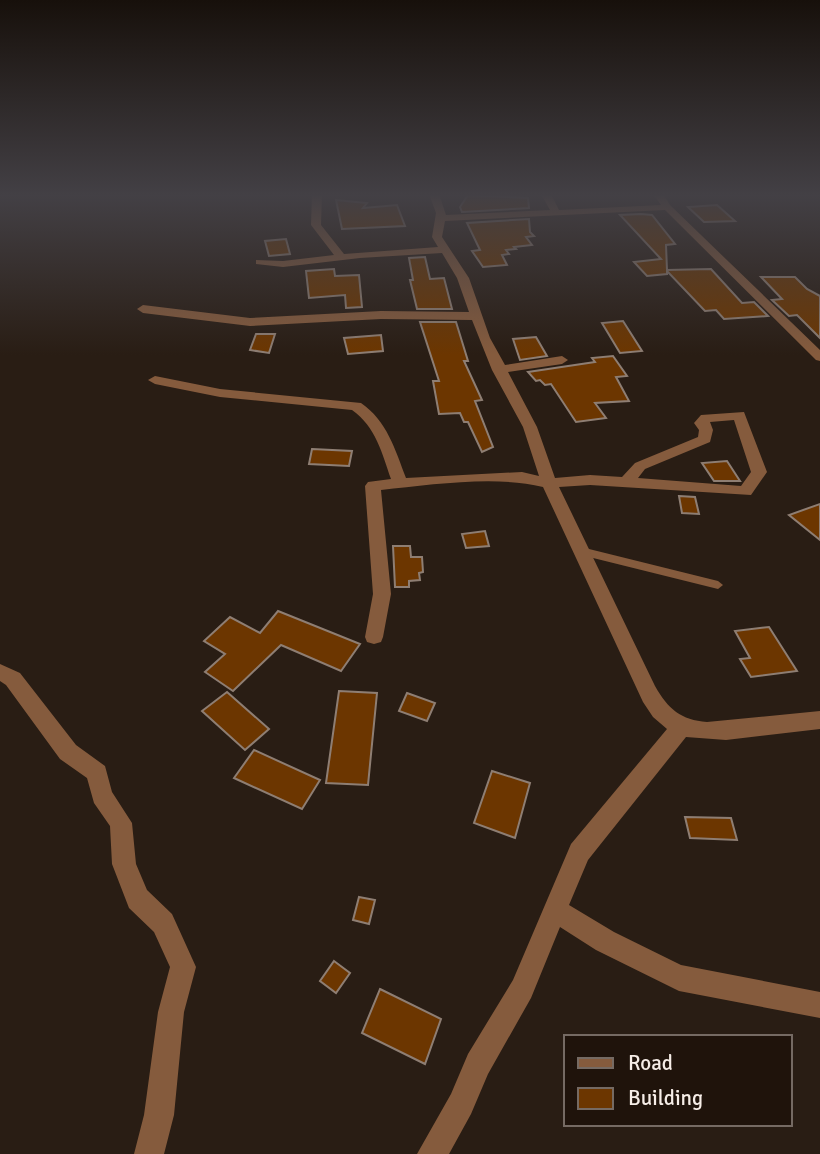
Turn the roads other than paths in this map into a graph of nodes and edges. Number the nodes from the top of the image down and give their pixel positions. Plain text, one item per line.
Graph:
1 (333, 248) edge
2 (709, 248) edge
3 (443, 250) joint
4 (341, 257) junction
5 (260, 262) dead end
6 (144, 309) dead end
7 (476, 316) junction
8 (820, 357) edge
9 (562, 360) dead end
10 (499, 370) junction
11 (155, 380) dead end
12 (549, 482) junction
13 (627, 482) junction
14 (400, 483) junction
15 (581, 551) junction
16 (718, 585) dead end
17 (374, 637) dead end
18 (0, 672) edge
19 (820, 720) edge
20 (681, 728) junction
21 (556, 911) junction
22 (820, 1005) edge
23 (149, 1154) edge
24 (432, 1154) edge

1 - 4 street
2 - 8 street
3 - 4 street
3 - 7 street
4 - 5 street
6 - 7 street
7 - 10 street
9 - 10 street
10 - 12 street
11 - 14 street
12 - 13 street
12 - 14 street
12 - 15 street
13 - 13 street
14 - 17 street
15 - 16 lane
15 - 20 street
18 - 23 street
19 - 20 street
20 - 21 street
21 - 22 street
21 - 24 street

